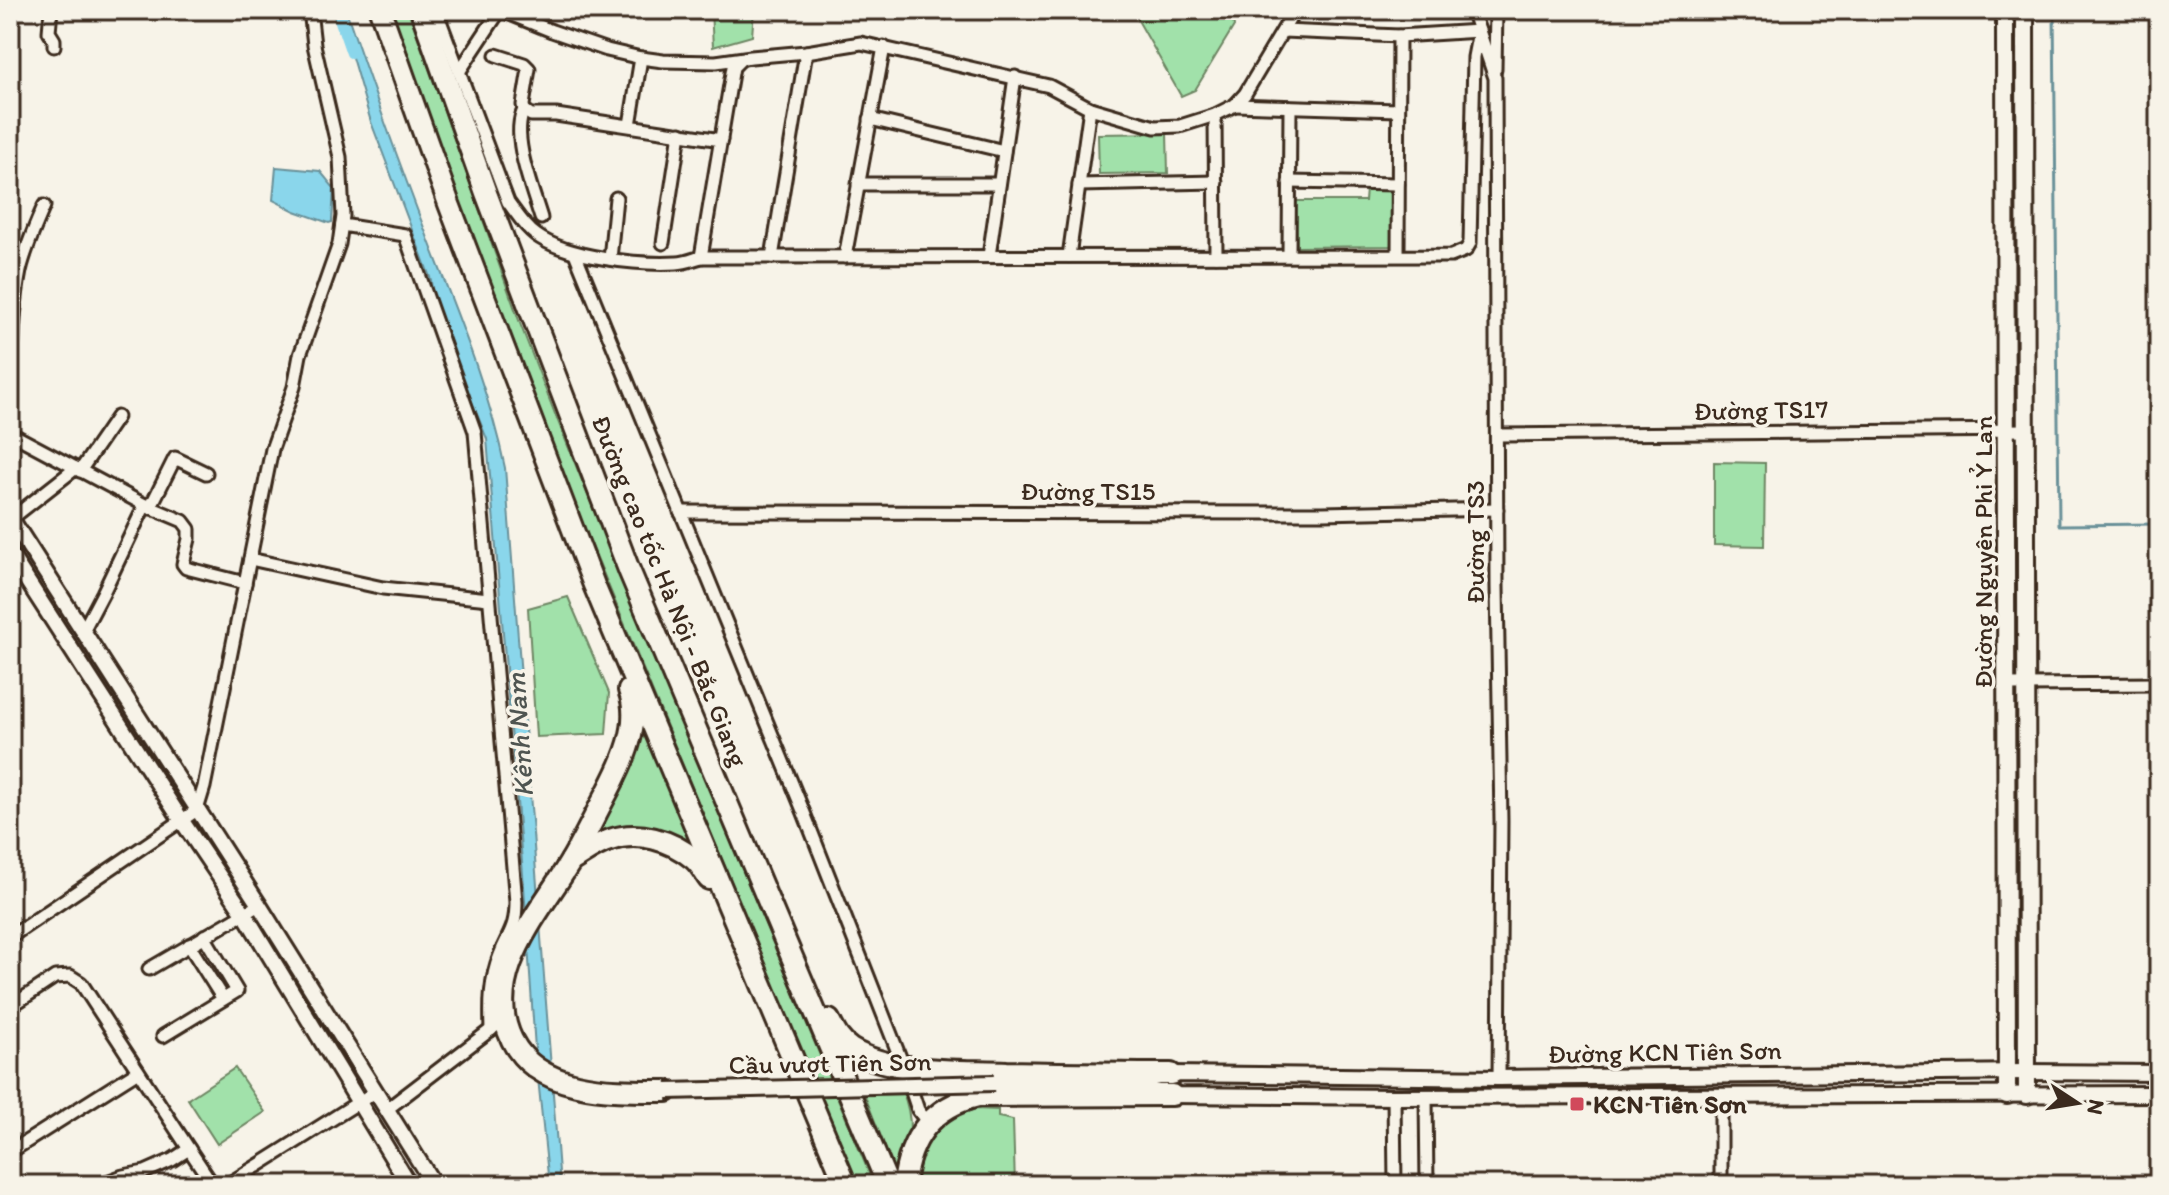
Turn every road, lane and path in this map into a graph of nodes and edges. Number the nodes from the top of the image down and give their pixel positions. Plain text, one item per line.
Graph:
1 (51, 10) edge
2 (310, 10) edge
3 (380, 10) edge
4 (421, 10) edge
5 (436, 10) edge
6 (500, 10) edge
7 (1270, 10) edge
8 (1472, 10) edge
9 (1496, 10) edge
10 (2005, 10) edge
11 (2025, 10) edge
12 (1293, 13) edge
13 (1283, 31) junction
14 (1479, 31) junction
15 (1399, 36) junction
16 (54, 46) dead end
17 (884, 47) junction
18 (806, 52) junction
19 (496, 55) dead end
20 (641, 58) junction
21 (740, 60) junction
22 (459, 72) junction
23 (1015, 77) junction
24 (1495, 78) junction
25 (1235, 105) junction
26 (1290, 107) junction
27 (1090, 108) junction
28 (524, 110) junction
29 (1398, 110) junction
30 (1215, 115) junction
31 (870, 119) junction
32 (630, 125) junction
33 (680, 133) junction
34 (721, 140) junction
35 (1004, 151) junction
36 (1216, 182) junction
37 (1289, 182) junction
38 (858, 184) junction
39 (999, 184) junction
40 (1398, 184) junction
41 (1079, 185) junction
42 (616, 198) dead end
43 (44, 206) dead end
44 (541, 218) dead end
45 (342, 225) junction
46 (663, 243) dead end
47 (575, 253) junction
48 (1289, 255) junction
49 (1398, 255) junction
50 (989, 256) junction
51 (1069, 256) junction
52 (1216, 256) junction
53 (701, 257) junction
54 (772, 257) junction
55 (845, 257) junction
56 (610, 259) junction
57 (13, 305) edge
58 (519, 388) junction
59 (10, 397) edge
60 (117, 417) dead end
61 (2007, 430) junction
62 (2025, 430) junction
63 (10, 433) edge
64 (1497, 435) junction
65 (78, 470) junction
66 (206, 473) dead end
67 (147, 506) junction
68 (1497, 509) junction
69 (680, 512) junction
70 (11, 518) edge
71 (10, 554) edge
72 (250, 559) junction
73 (629, 570) junction
74 (245, 583) junction
75 (489, 599) junction
76 (83, 631) junction
77 (2025, 684) junction
78 (2159, 684) edge
79 (2007, 685) junction
80 (197, 810) junction
81 (182, 821) junction
82 (571, 861) junction
83 (259, 905) junction
84 (244, 913) junction
85 (204, 936) junction
86 (10, 937) edge
87 (189, 945) junction
88 (149, 969) dead end
89 (223, 999) junction
90 (10, 1007) edge
91 (498, 1024) junction
92 (163, 1036) dead end
93 (903, 1065) junction
94 (138, 1071) junction
95 (2026, 1072) junction
96 (2007, 1073) junction
97 (2159, 1073) edge
98 (1499, 1078) junction
99 (1172, 1084) junction
100 (667, 1091) joint
101 (375, 1092) junction
102 (2159, 1094) edge
103 (2007, 1095) junction
104 (2027, 1095) junction
105 (1721, 1096) junction
106 (1394, 1097) junction
107 (1426, 1097) junction
108 (1499, 1097) junction
109 (358, 1103) junction
110 (386, 1110) junction
111 (817, 1115) junction
112 (928, 1123) junction
113 (189, 1149) junction
114 (10, 1152) edge
115 (99, 1185) edge
116 (213, 1185) edge
117 (227, 1185) edge
118 (409, 1185) edge
119 (434, 1185) edge
120 (846, 1185) edge
121 (888, 1185) edge
122 (904, 1185) edge
123 (1395, 1185) edge
124 (1427, 1185) edge
125 (1721, 1185) edge

1 - 16 street
2 - 45 street
3 - 58 highway
4 - 73 highway, Đường cao tốc Hà Nội - Bắc Giang
5 - 22 street
6 - 20 street
6 - 22 street
7 - 12 street
8 - 14 street, Đường TS3
9 - 24 street
10 - 61 main road, Đường Nguyên Phi Ỷ Lan
11 - 62 main road, Đường Nguyên Phi Ỷ Lan
12 - 13 street
13 - 15 street
13 - 25 street
14 - 15 street
14 - 24 street, Đường TS3
14 - 49 street
15 - 29 street
17 - 18 street
17 - 23 street
17 - 31 street
18 - 21 street
18 - 54 street
19 - 28 street
20 - 21 street
20 - 32 street
21 - 34 street
22 - 47 street
23 - 27 street
23 - 35 street
24 - 64 street, Đường TS3
25 - 26 street
25 - 30 street
26 - 29 street
26 - 37 street
27 - 30 street
27 - 41 street
28 - 32 street
28 - 44 street
29 - 40 street
30 - 36 street
31 - 35 street
31 - 38 street
32 - 33 street
33 - 34 street
33 - 46 street
34 - 53 street
35 - 39 street
36 - 41 street
36 - 52 street
37 - 40 street
37 - 48 street
38 - 39 street
38 - 55 street
39 - 50 street
40 - 49 street
41 - 51 street
42 - 56 street
43 - 57 street
45 - 72 street
45 - 75 street
47 - 56 street
47 - 69 street
48 - 49 street
48 - 52 street
50 - 51 street
50 - 55 street
51 - 52 street
53 - 54 street
53 - 56 street
54 - 55 street
57 - 59 street
58 - 82 highway
58 - 111 highway
60 - 65 street
61 - 62 street, Đường TS17
61 - 64 street, Đường TS17
61 - 79 main road, Đường Nguyên Phi Ỷ Lan
62 - 77 main road, Đường Nguyên Phi Ỷ Lan
63 - 65 street
64 - 68 street, Đường TS3
65 - 67 street
65 - 70 street
66 - 67 street
67 - 74 street
67 - 76 street
68 - 69 street, Đường TS15
68 - 98 street, Đường TS3
69 - 93 street
70 - 76 main road
71 - 81 main road
72 - 74 street
72 - 75 street
73 - 93 highway
73 - 121 highway, Đường cao tốc Hà Nội - Bắc Giang
74 - 80 street
75 - 91 street
76 - 80 main road
77 - 78 street
77 - 79 street
77 - 95 main road, Đường Nguyên Phi Ỷ Lan
79 - 96 main road, Đường Nguyên Phi Ỷ Lan
80 - 81 street
80 - 83 main road
81 - 84 main road
81 - 86 street
82 - 91 highway
82 - 111 highway
83 - 84 street
83 - 101 main road
84 - 85 street
84 - 109 main road
85 - 87 street
85 - 89 street
87 - 88 street
87 - 89 street
89 - 92 street
90 - 94 street
91 - 100 highway
91 - 110 street
93 - 99 highway
93 - 112 street
94 - 113 street
94 - 114 street
95 - 96 main road, Đường KCN Tiên Sơn
95 - 97 main road, Đường KCN Tiên Sơn
95 - 104 main road, Đường Nguyên Phi Ỷ Lan
96 - 98 main road, Đường KCN Tiên Sơn
96 - 103 main road, Đường Nguyên Phi Ỷ Lan
98 - 99 main road, Đường KCN Tiên Sơn
98 - 108 main road
99 - 100 main road, Cầu vượt Tiên Sơn, bridge
99 - 106 main road, Đường KCN Tiên Sơn
99 - 112 highway
101 - 109 street
101 - 110 main road
102 - 104 main road, Đường KCN Tiên Sơn
103 - 104 main road, Đường KCN Tiên Sơn
103 - 105 main road, Đường KCN Tiên Sơn
105 - 108 main road, Đường KCN Tiên Sơn
105 - 125 street
106 - 107 main road, Đường KCN Tiên Sơn
106 - 123 street
107 - 108 main road, Đường KCN Tiên Sơn
107 - 124 street
109 - 117 street
109 - 118 main road
110 - 119 main road
111 - 120 highway
112 - 122 highway
113 - 115 street
113 - 116 street

